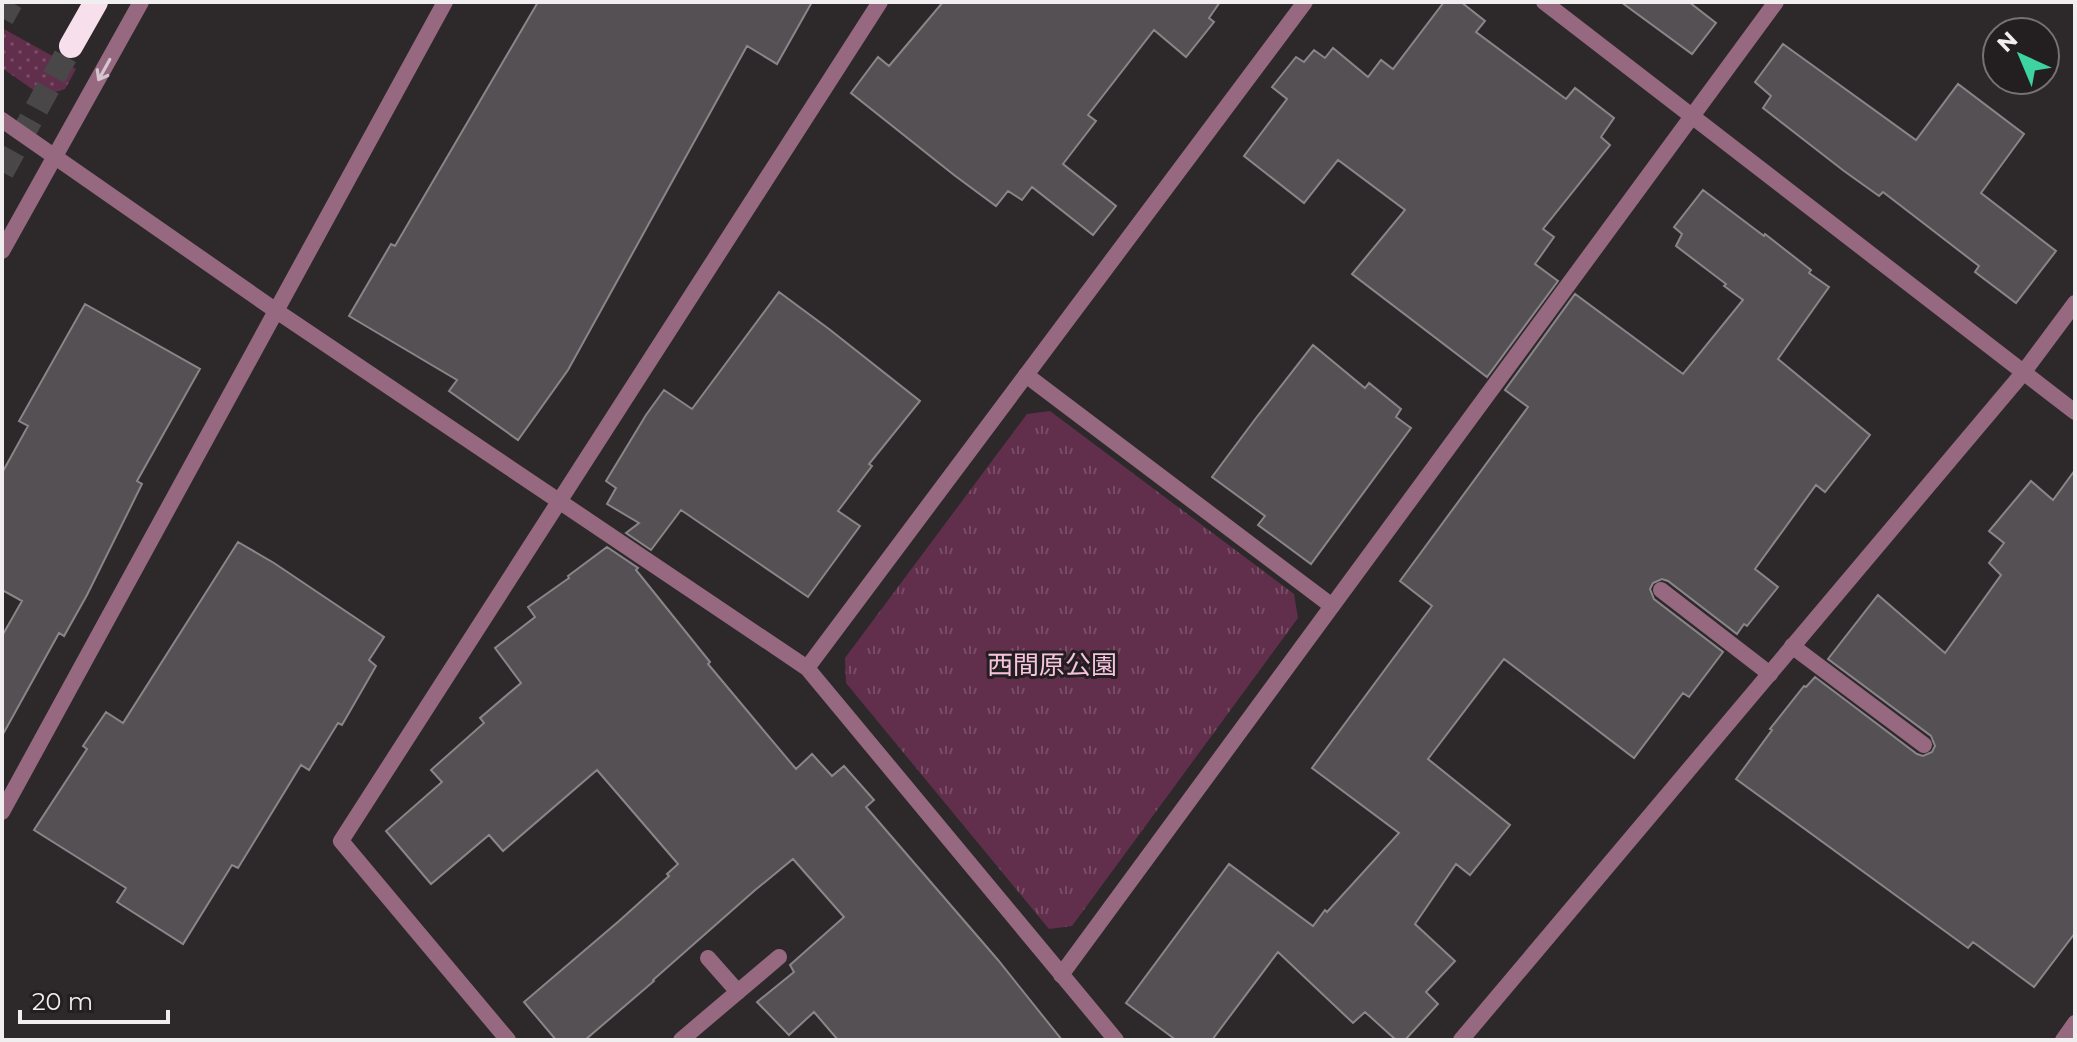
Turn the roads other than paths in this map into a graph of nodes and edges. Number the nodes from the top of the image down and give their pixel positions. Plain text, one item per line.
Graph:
1 (96, 2) edge
2 (141, 2) edge
3 (445, 2) edge
4 (880, 2) edge
5 (1305, 2) edge
6 (1544, 2) edge
7 (1776, 2) edge
8 (71, 46) tunnel mouth
9 (1692, 116) junction
10 (2, 120) edge
11 (54, 156) junction
12 (2, 251) edge
13 (2075, 303) edge
14 (275, 310) junction
15 (2023, 373) junction
16 (1026, 375) junction
17 (2075, 412) edge
18 (559, 502) junction
19 (1661, 590) dead end
20 (1332, 606) junction
21 (1792, 646) junction
22 (807, 668) junction
23 (1770, 674) junction
24 (1924, 745) dead end
25 (2, 812) edge
26 (779, 957) dead end
27 (708, 958) dead end
28 (1061, 975) junction
29 (738, 992) junction
30 (2075, 1023) edge
31 (508, 1040) edge
32 (681, 1040) edge
33 (1116, 1040) edge
34 (1461, 1040) edge
35 (2063, 1040) edge

1 - 8 highway
2 -> 11 street
3 - 14 street
4 - 18 street
5 - 16 street
6 - 9 street
7 - 9 street
9 - 15 street
9 - 20 street
10 - 11 street
11 - 12 street
11 - 14 street
13 - 15 street
14 - 18 street
14 - 25 street
15 - 17 street
15 - 21 street
16 - 20 street
16 - 22 street
18 - 22 street
18 - 31 street
19 - 23 street
20 - 28 street
21 - 23 street
21 - 24 street
22 - 28 street
23 - 34 street
26 - 29 street
27 - 29 street
28 - 33 street
29 - 32 street
30 - 35 street

